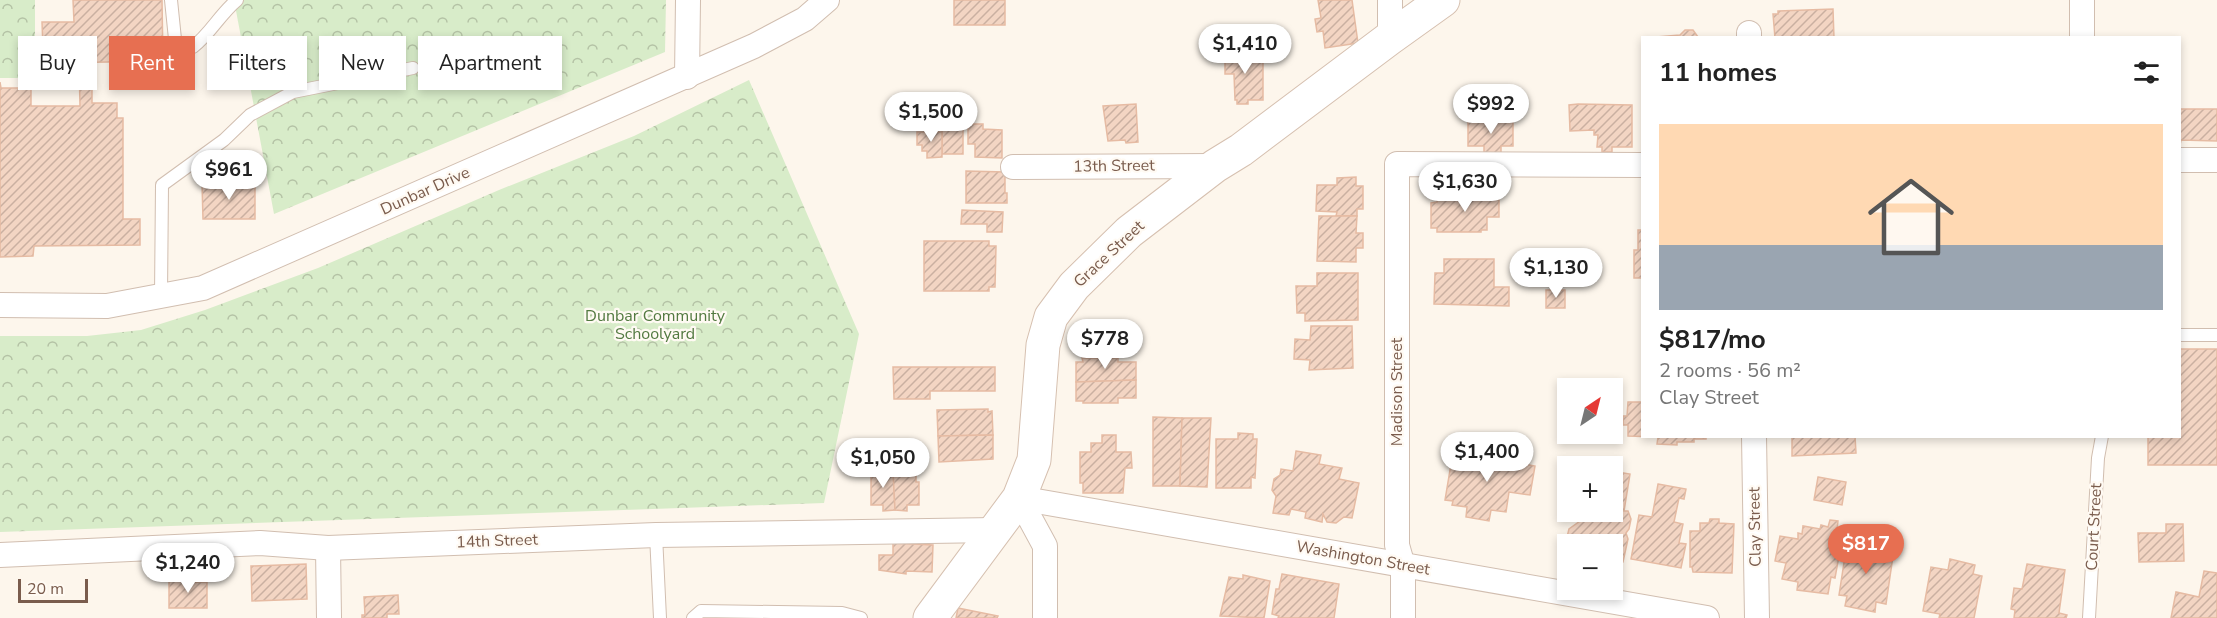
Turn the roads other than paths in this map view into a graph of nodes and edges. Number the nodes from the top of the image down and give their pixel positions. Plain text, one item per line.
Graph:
1 (171, 0) edge
2 (237, 0) edge
3 (688, 0) edge
4 (827, 0) edge
5 (1390, 0) edge
6 (1443, 0) edge
7 (2082, 0) edge
8 (2082, 36) edge
9 (1390, 38) junction
10 (414, 68) dead end
11 (687, 77) junction
12 (2181, 160) edge
13 (2217, 160) edge
14 (1215, 165) junction
15 (1641, 165) edge
16 (1013, 167) dead end
17 (161, 296) junction
18 (0, 305) edge
19 (2181, 335) edge
20 (2217, 335) edge
21 (1754, 438) edge
22 (2102, 438) edge
23 (1019, 498) junction
24 (995, 530) junction
25 (656, 536) junction
26 (328, 548) junction
27 (0, 555) edge
28 (1403, 566) junction
29 (329, 618) edge
30 (660, 618) edge
31 (693, 618) edge
32 (861, 618) edge
33 (930, 618) edge
34 (1045, 618) edge
35 (1403, 618) edge
36 (1707, 618) edge
37 (1757, 618) edge
38 (2089, 618) edge

1 - 2 lane
3 - 11 street
4 - 11 street, Dunbar Drive
5 - 9 street
6 - 9 main road, Grace Street
7 - 8 street
9 - 14 main road, Grace Street
10 - 17 lane
11 - 17 street, Dunbar Drive
12 - 13 street
14 - 16 street, 13th Street
14 - 23 main road, Grace Street
15 - 28 street, Madison Street
17 - 18 street, Dunbar Drive
19 - 20 lane
21 - 37 street, Clay Street
22 - 38 lane, Court Street
23 - 24 main road, Grace Street
23 - 28 street, Washington Street
23 - 34 street
24 - 25 street, 14th Street
24 - 33 main road, Grace Street
25 - 26 street, 14th Street
25 - 30 lane
26 - 27 street, 14th Street
26 - 29 street
28 - 35 street, Madison Street
28 - 36 street, Washington Street
31 - 32 lane

